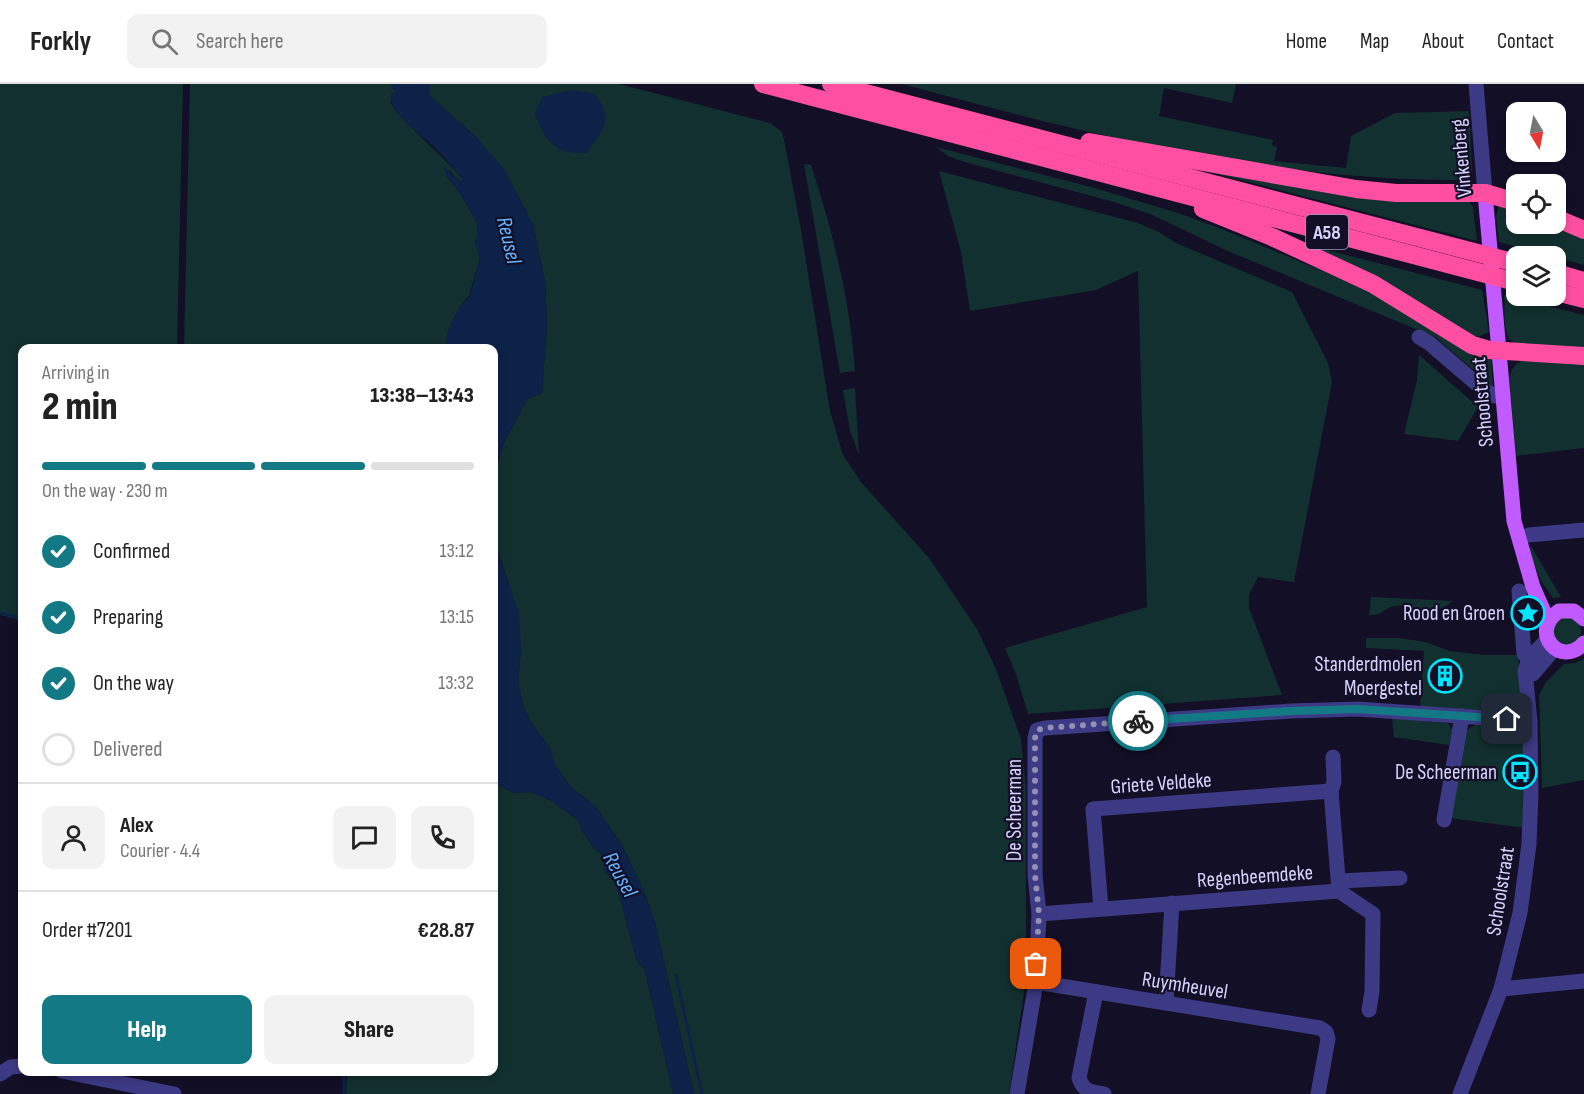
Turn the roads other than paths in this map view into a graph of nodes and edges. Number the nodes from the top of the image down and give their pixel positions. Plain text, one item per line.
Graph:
1 (763, 84) edge
2 (831, 84) edge
3 (1476, 84) edge
4 (981, 124) junction
5 (1137, 182) junction
6 (1485, 193) junction
7 (1506, 199) edge
8 (1566, 222) edge
9 (1488, 227) joint
10 (1584, 230) edge
11 (1506, 260) edge
12 (1566, 276) edge
13 (1506, 279) edge
14 (1584, 281) edge
15 (1566, 295) edge
16 (1584, 300) edge
17 (1419, 337) dead end
18 (1499, 351) junction
19 (1584, 356) edge
20 (1503, 395) junction
21 (1584, 530) edge
22 (1529, 535) dead end
23 (1519, 591) dead end
24 (1554, 616) junction
25 (1584, 619) edge
26 (1551, 644) junction
27 (1581, 649) edge
28 (1533, 662) junction
29 (1462, 716) junction
30 (1530, 721) junction
31 (1333, 757) dead end
32 (1331, 791) junction
33 (1444, 820) dead end
34 (1400, 878) dead end
35 (1339, 886) junction
36 (1172, 903) junction
37 (1101, 909) junction
38 (1039, 914) junction
39 (1584, 981) edge
40 (1036, 982) junction
41 (1501, 989) junction
42 (1096, 992) junction
43 (1166, 1003) junction
44 (1369, 1010) dead end
45 (18, 1066) edge
46 (0, 1074) edge
47 (86, 1076) edge
48 (1079, 1090) edge
49 (174, 1094) edge
50 (1017, 1094) edge
51 (1104, 1094) edge
52 (1318, 1094) edge
53 (1460, 1094) edge

1 - 5 highway, A58
2 - 4 highway, A58
3 - 6 street, Vinkenberg
4 - 6 highway, A58
4 - 11 highway, A58
5 - 13 highway, A58
5 - 18 highway, A58
6 - 7 highway, A58
6 - 9 main road, Vinkenberg
8 - 10 highway
9 - 18 main road, Schoolstraat
12 - 14 highway
15 - 16 highway
17 - 20 street
18 - 19 highway, A58
18 - 20 main road, Schoolstraat
20 - 24 main road, Schoolstraat
21 - 22 street
23 - 28 street, Schoolstraat
24 - 25 main road
24 - 26 main road
26 - 27 main road
26 - 28 street
28 - 30 street, Schoolstraat
29 - 30 street, De Scheerman
29 - 33 street
29 - 38 street, De Scheerman
30 - 41 street, Schoolstraat
31 - 32 street
32 - 35 street
32 - 37 street, Griete Veldeke
34 - 35 street, Regenbeemdeke
35 - 36 street, Regenbeemdeke
35 - 44 street, Regenbeemdeke
36 - 37 street, Regenbeemdeke
36 - 43 street
37 - 38 street, Regenbeemdeke
38 - 40 street, De Scheerman
39 - 41 street
40 - 42 street, Ruymheuvel
40 - 50 street, De Scheerman
41 - 53 street, Schoolstraat
42 - 43 street, Ruymheuvel
42 - 48 street
43 - 52 street, Ruymheuvel
45 - 46 street
47 - 49 street
48 - 51 street

